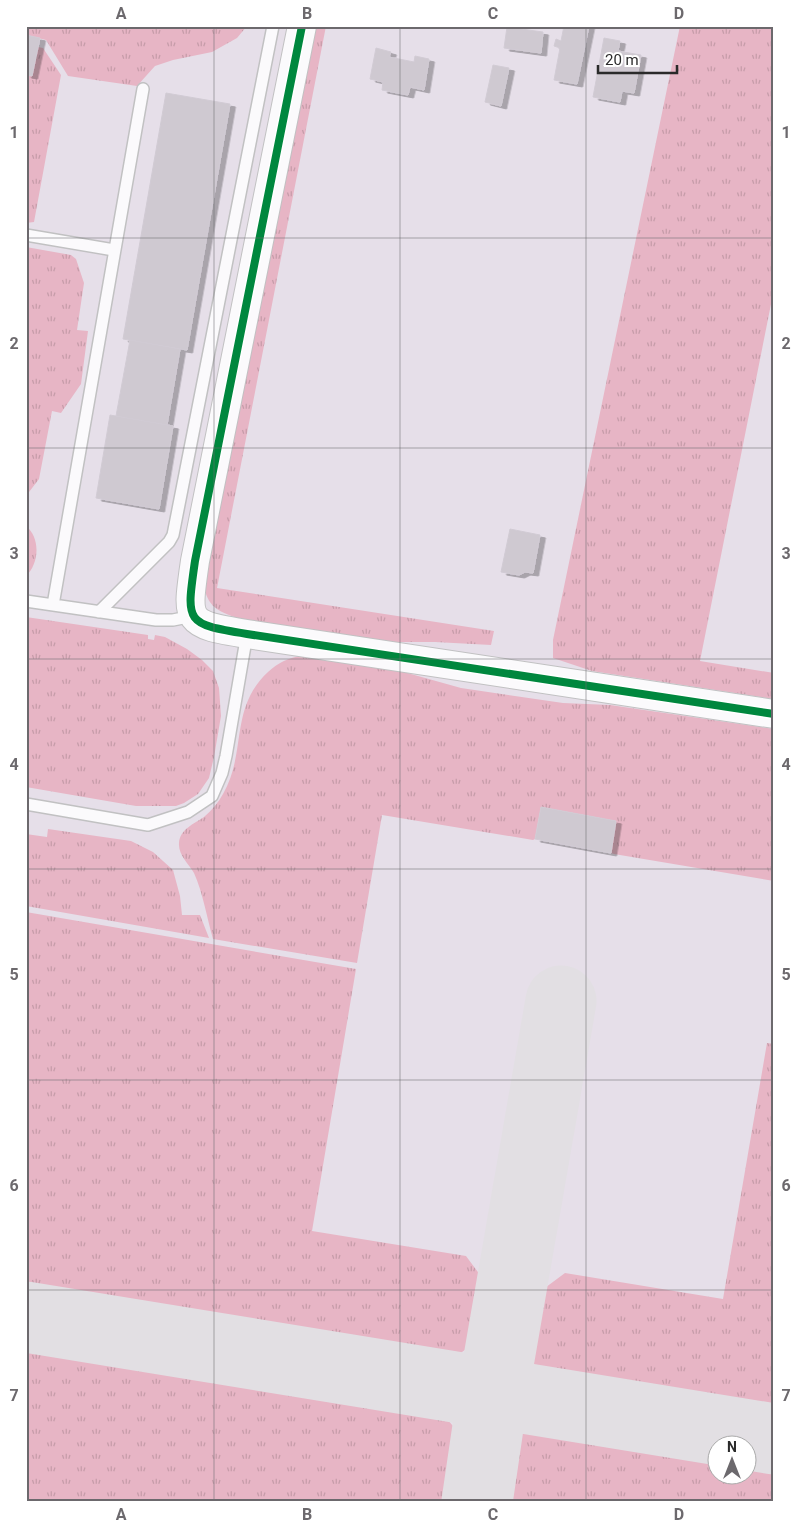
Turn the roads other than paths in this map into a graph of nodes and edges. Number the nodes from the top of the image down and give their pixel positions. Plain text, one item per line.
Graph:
1 (273, 26) edge
2 (302, 26) edge
3 (143, 89) dead end
4 (26, 235) edge
5 (114, 250) junction
6 (26, 601) edge
7 (53, 605) junction
8 (99, 612) junction
9 (193, 616) junction
10 (247, 634) junction
11 (774, 714) edge
12 (26, 804) edge

1 - 8 lane
2 - 9 street
3 - 5 lane
4 - 5 lane
5 - 7 lane
6 - 7 lane
7 - 8 lane
8 - 9 lane
9 - 10 street
10 - 11 street
10 - 12 lane

